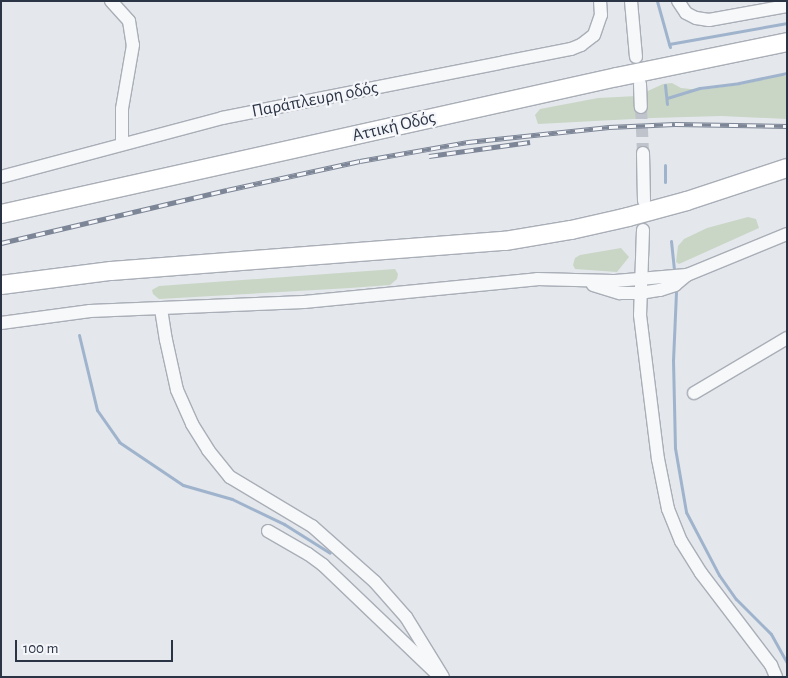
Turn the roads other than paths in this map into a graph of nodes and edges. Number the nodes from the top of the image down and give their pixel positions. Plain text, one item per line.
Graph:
1 (111, 1) edge
2 (600, 1) edge
3 (631, 1) edge
4 (678, 1) edge
5 (787, 6) edge
6 (787, 42) edge
7 (636, 57) dead end
8 (640, 84) dead end
9 (641, 107) tunnel mouth
10 (122, 144) junction
11 (644, 154) tunnel mouth
12 (787, 168) edge
13 (1, 177) edge
14 (644, 201) dead end
15 (1, 214) edge
16 (643, 230) dead end
17 (787, 234) edge
18 (687, 276) junction
19 (641, 279) junction
20 (584, 281) junction
21 (1, 285) edge
22 (640, 293) junction
23 (162, 309) junction
24 (1, 323) edge
25 (787, 338) edge
26 (694, 393) dead end
27 (268, 531) dead end
28 (442, 677) edge
29 (776, 677) edge

1 - 10 street
2 - 10 street, Παράπλευρη οδός
3 - 7 street
4 - 5 street
6 - 15 highway, Αττική Οδός
8 - 9 street
10 - 13 street, Παράπλευρη οδός
11 - 14 street
12 - 21 highway
16 - 19 street
17 - 18 street
18 - 19 street
18 - 22 street
19 - 20 street
19 - 22 street
20 - 22 street
20 - 23 street
22 - 29 street
23 - 24 street
23 - 28 street
25 - 26 street
27 - 28 street

